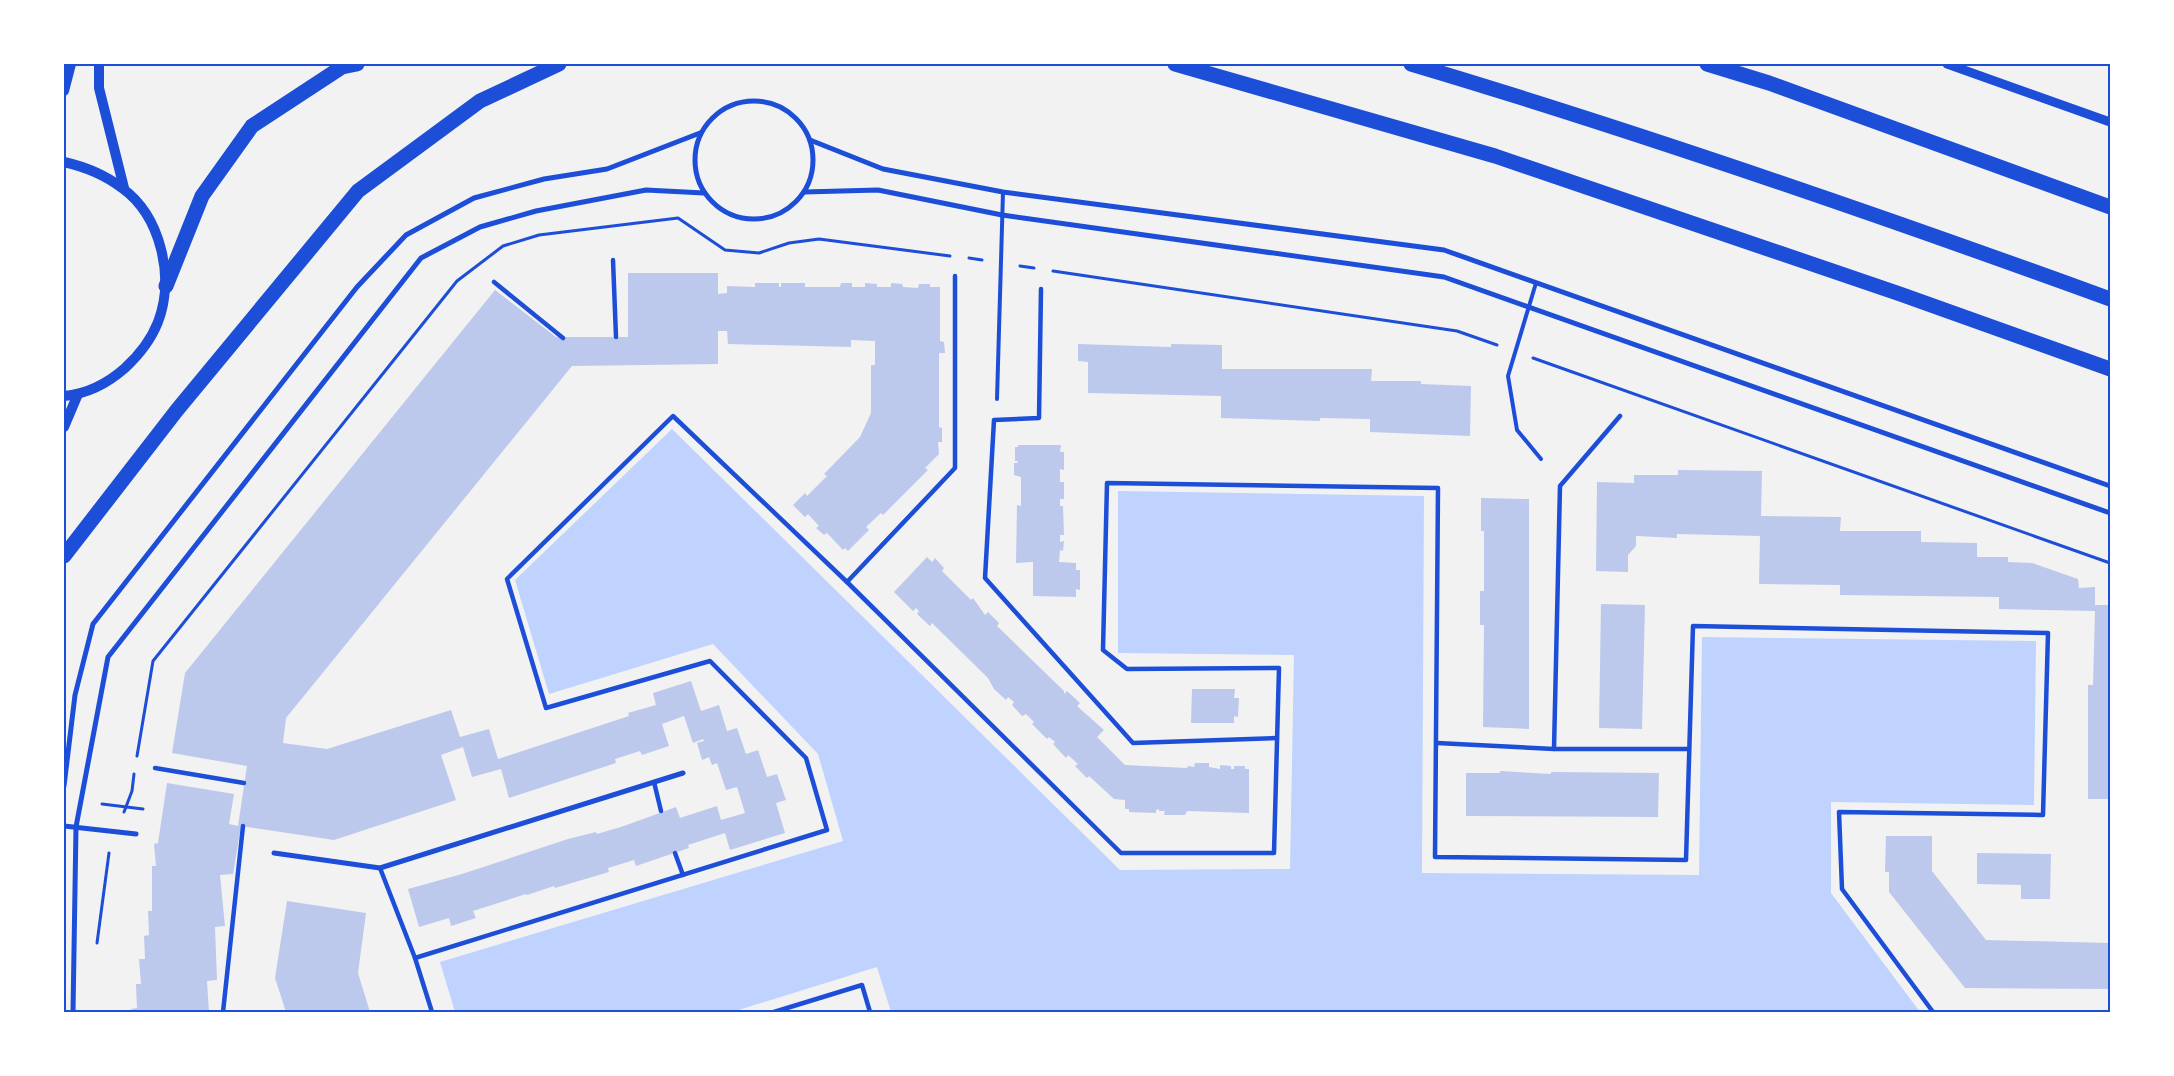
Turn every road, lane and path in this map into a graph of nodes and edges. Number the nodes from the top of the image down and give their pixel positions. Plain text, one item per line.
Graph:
1 (72, 64) edge
2 (99, 64) edge
3 (357, 64) edge
4 (559, 64) edge
5 (1176, 64) edge
6 (1411, 64) edge
7 (1707, 64) edge
8 (1747, 64) edge
9 (1947, 64) edge
10 (1769, 83) junction
11 (64, 91) edge
12 (2110, 122) edge
13 (700, 133) junction
14 (810, 140) junction
15 (64, 162) edge
16 (124, 188) junction
17 (804, 192) junction
18 (1002, 192) junction
19 (704, 193) junction
20 (2110, 207) edge
21 (1002, 215) junction
22 (613, 260) dead end
23 (955, 276) dead end
24 (494, 282) dead end
25 (1536, 283) junction
26 (166, 286) junction
27 (1041, 290) dead end
28 (2110, 299) edge
29 (1529, 307) junction
30 (563, 338) dead end
31 (616, 338) dead end
32 (2110, 369) edge
33 (78, 394) junction
34 (64, 396) edge
35 (997, 399) dead end
36 (1620, 416) dead end
37 (64, 428) edge
38 (1541, 459) dead end
39 (2110, 486) edge
40 (2110, 513) edge
41 (64, 556) edge
42 (847, 582) junction
43 (1277, 738) junction
44 (1437, 743) junction
45 (1554, 749) junction
46 (1689, 749) junction
47 (155, 768) dead end
48 (683, 773) dead end
49 (654, 782) junction
50 (244, 783) dead end
51 (64, 786) edge
52 (96, 804) dead end
53 (144, 809) dead end
54 (661, 812) dead end
55 (64, 826) edge
56 (243, 826) dead end
57 (76, 827) junction
58 (136, 834) dead end
59 (274, 853) dead end
60 (675, 853) dead end
61 (380, 868) junction
62 (683, 875) junction
63 (415, 958) junction
64 (73, 1012) edge
65 (223, 1012) edge
66 (432, 1012) edge
67 (774, 1012) edge
68 (870, 1012) edge
69 (1933, 1012) edge

1 - 11 main road
2 - 16 main road
3 - 26 highway
4 - 41 highway
5 - 32 highway
6 - 28 highway
7 - 10 highway
8 - 10 highway
9 - 12 street
10 - 20 highway
13 - 14 street
13 - 19 street
13 - 51 street
14 - 17 street
14 - 18 street
15 - 16 main road
16 - 26 main road
17 - 19 street
17 - 21 street
18 - 21 lane
18 - 25 street
19 - 57 street
21 - 29 street
21 - 35 lane
22 - 31 street
23 - 42 street
24 - 30 street
25 - 29 lane
25 - 39 street
26 - 33 main road
27 - 43 street
29 - 38 lane
29 - 40 street
33 - 34 main road
33 - 37 main road
36 - 45 street
42 - 43 street
42 - 62 street
43 - 44 street
44 - 45 street
44 - 46 street
45 - 46 street
46 - 69 street
47 - 50 street
48 - 49 street
49 - 54 street
49 - 61 street
52 - 53 path
55 - 57 street
56 - 65 street
57 - 58 street
57 - 64 street
59 - 61 street
60 - 62 street
61 - 63 street
62 - 63 street
63 - 66 street
67 - 68 street

